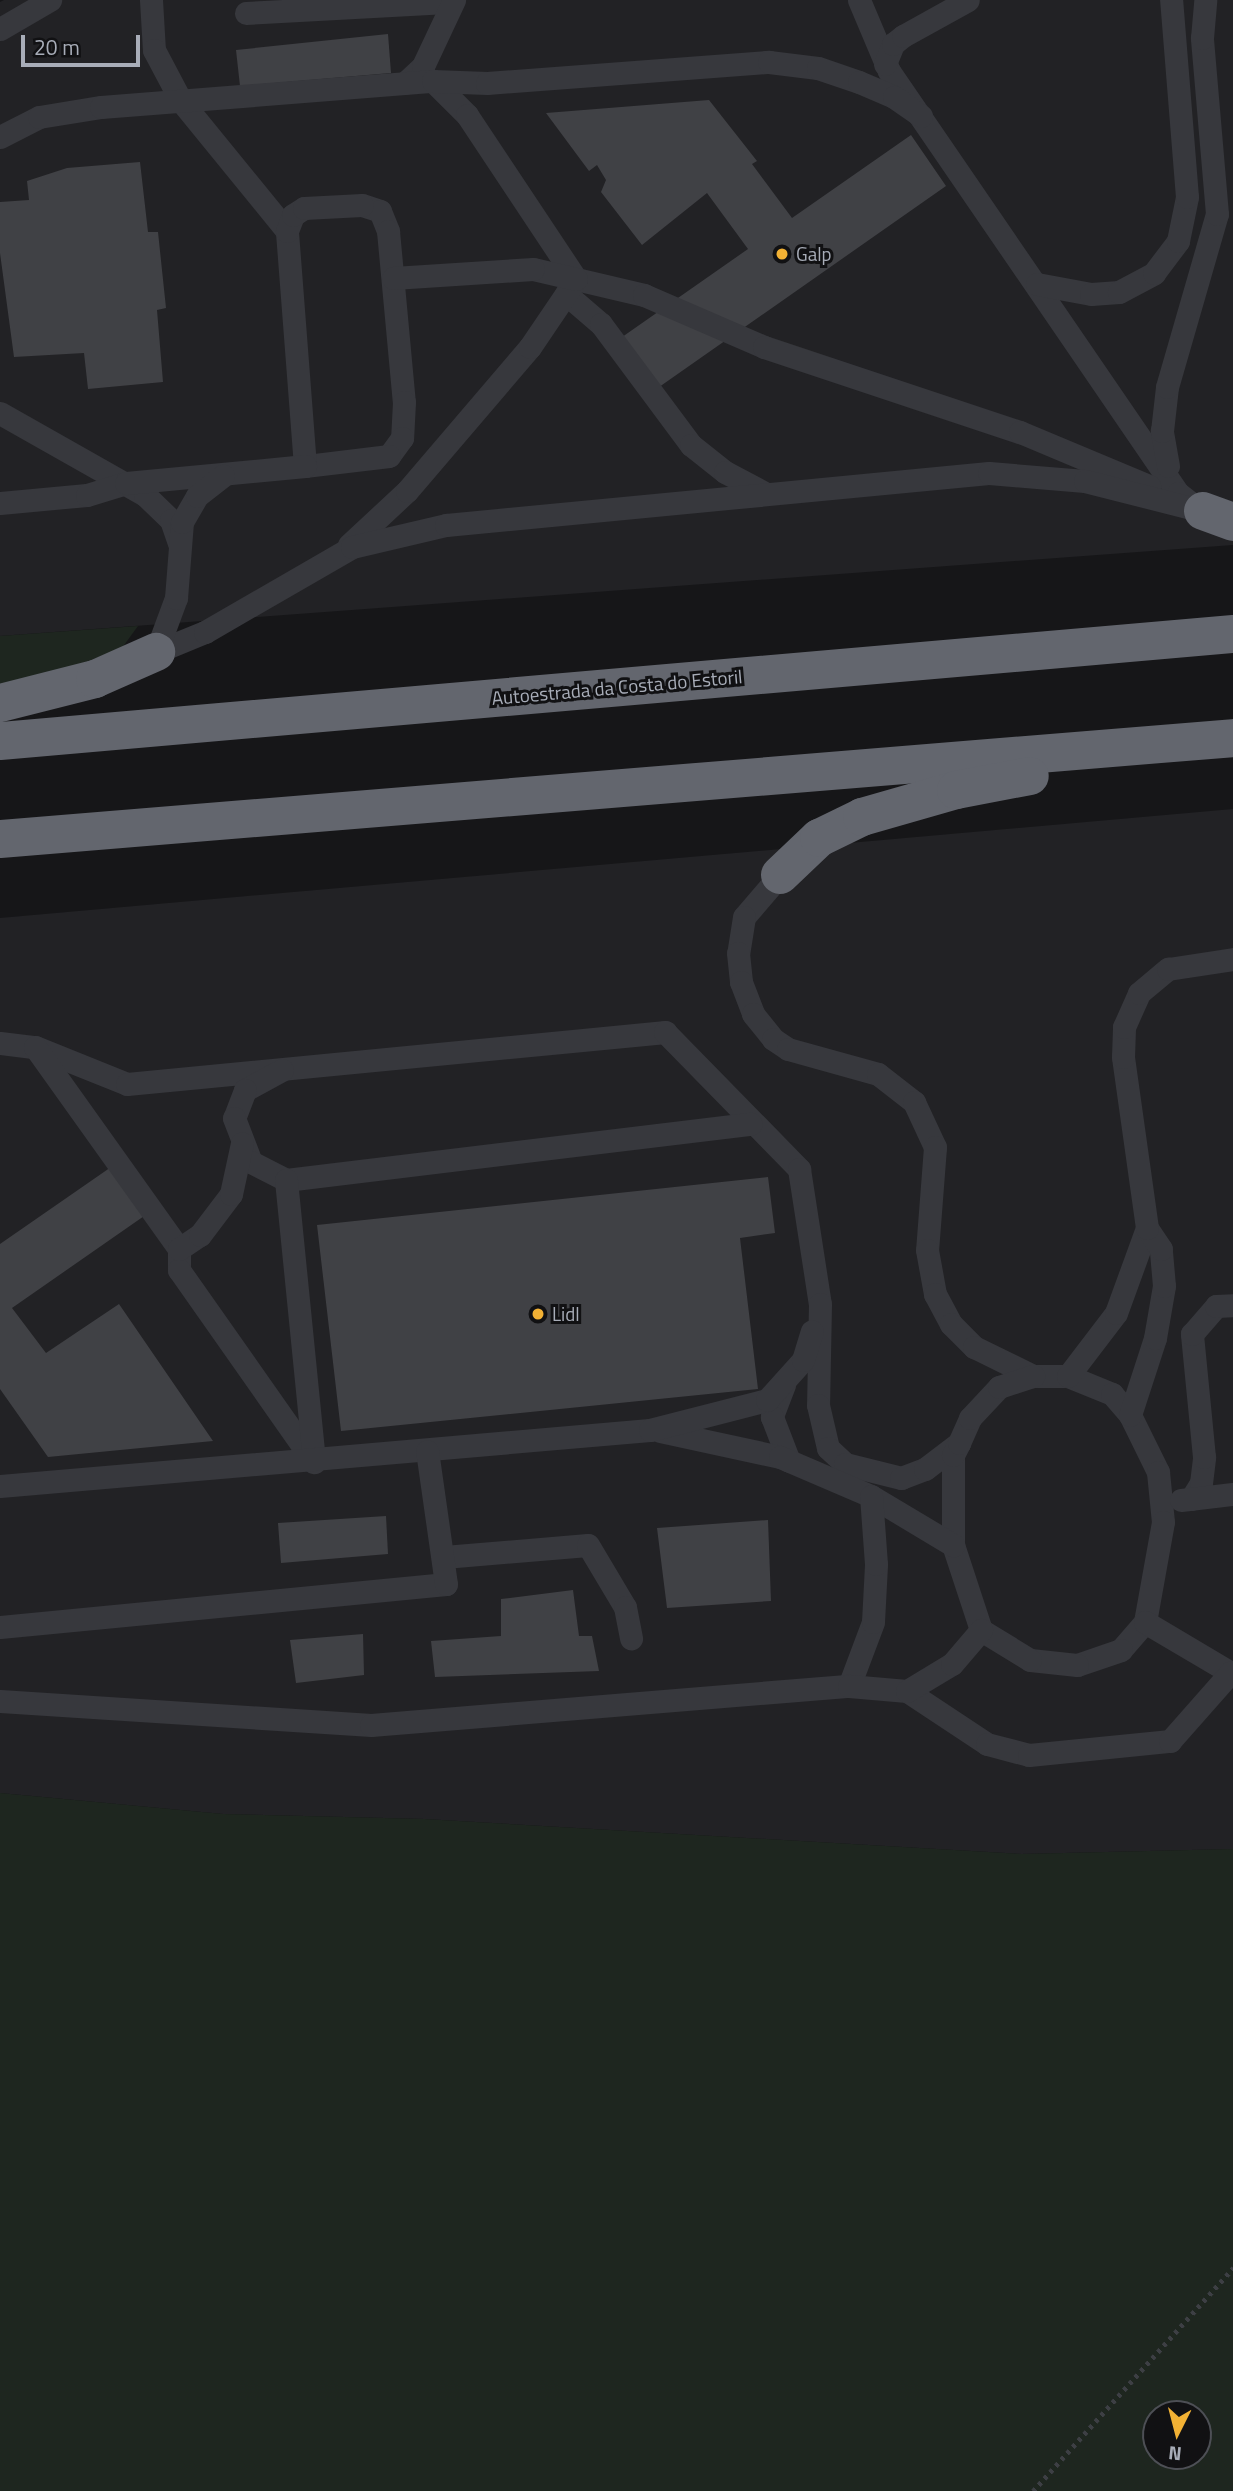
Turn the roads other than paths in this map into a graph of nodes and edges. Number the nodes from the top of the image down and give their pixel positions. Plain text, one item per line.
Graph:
1 (50, 0) edge
2 (151, 0) edge
3 (859, 0) edge
4 (968, 0) edge
5 (1171, 0) edge
6 (1205, 0) edge
7 (453, 1) edge
8 (320, 5) edge
9 (246, 13) dead end
10 (0, 29) edge
11 (886, 64) junction
12 (433, 81) junction
13 (405, 83) junction
14 (181, 102) junction
15 (921, 116) junction
16 (0, 137) edge
17 (287, 231) junction
18 (393, 278) junction
19 (1037, 284) junction
20 (571, 286) junction
21 (0, 413) edge
22 (304, 466) junction
23 (223, 476) junction
24 (126, 483) junction
25 (765, 493) junction
26 (0, 503) edge
27 (1218, 516) edge
28 (178, 543) junction
29 (338, 554) junction
30 (1233, 634) edge
31 (156, 652) junction
32 (0, 703) edge
33 (1220, 740) edge
34 (0, 741) edge
35 (0, 839) edge
36 (780, 875) joint
37 (1233, 958) edge
38 (0, 1043) edge
39 (36, 1047) junction
40 (292, 1065) junction
41 (751, 1124) junction
42 (242, 1143) junction
43 (286, 1180) junction
44 (1147, 1228) junction
45 (179, 1249) junction
46 (820, 1304) junction
47 (1233, 1305) edge
48 (1033, 1376) junction
49 (1068, 1376) junction
50 (786, 1380) junction
51 (1130, 1415) junction
52 (650, 1430) junction
53 (959, 1443) junction
54 (427, 1451) junction
55 (789, 1461) junction
56 (314, 1462) junction
57 (0, 1486) edge
58 (1233, 1494) edge
59 (871, 1496) junction
60 (1191, 1499) junction
61 (1161, 1513) junction
62 (953, 1545) junction
63 (444, 1557) junction
64 (1145, 1622) junction
65 (0, 1627) edge
66 (981, 1630) junction
67 (632, 1638) dead end
68 (1221, 1664) edge
69 (849, 1686) junction
70 (907, 1692) junction
71 (0, 1701) edge

1 - 10 lane
2 - 14 lane
3 - 11 lane
4 - 11 lane
5 - 19 lane
6 - 27 lane
7 - 8 lane
7 - 13 lane
8 - 9 lane
11 - 15 lane
12 - 13 lane
12 - 15 lane
12 - 20 lane
13 - 14 lane
14 - 16 lane
14 - 17 lane
15 - 19 lane
17 - 18 lane
17 - 22 lane
18 - 20 lane
18 - 22 lane
19 - 27 lane
20 - 25 lane
20 - 27 lane
20 - 29 lane
21 - 24 lane
22 - 23 lane
23 - 24 lane
23 - 28 lane
24 - 26 lane
24 - 28 lane
25 - 27 lane
25 - 29 lane
28 - 31 lane
29 - 31 lane
30 - 34 highway, Autoestrada da Costa do Estoril
31 - 32 highway
33 - 35 highway
33 - 36 highway
36 - 48 lane
37 - 44 lane
38 - 39 lane
39 - 40 lane
39 - 45 lane
40 - 41 lane
40 - 42 lane
41 - 43 lane
41 - 46 lane
42 - 43 lane
42 - 45 lane
43 - 56 lane
44 - 49 lane
44 - 51 lane
45 - 56 lane
46 - 50 lane
46 - 53 lane
47 - 60 lane
48 - 49 lane
48 - 53 lane
49 - 51 lane
50 - 52 lane
50 - 55 lane
51 - 61 lane
52 - 54 lane
52 - 55 lane
53 - 62 lane
54 - 56 lane
54 - 63 lane
55 - 59 lane
56 - 57 lane
58 - 60 lane
59 - 62 lane
59 - 69 lane
60 - 61 lane
61 - 64 lane
62 - 66 lane
63 - 65 lane
63 - 67 lane
64 - 66 lane
64 - 68 lane
66 - 70 lane
68 - 70 lane
69 - 70 lane
69 - 71 lane

